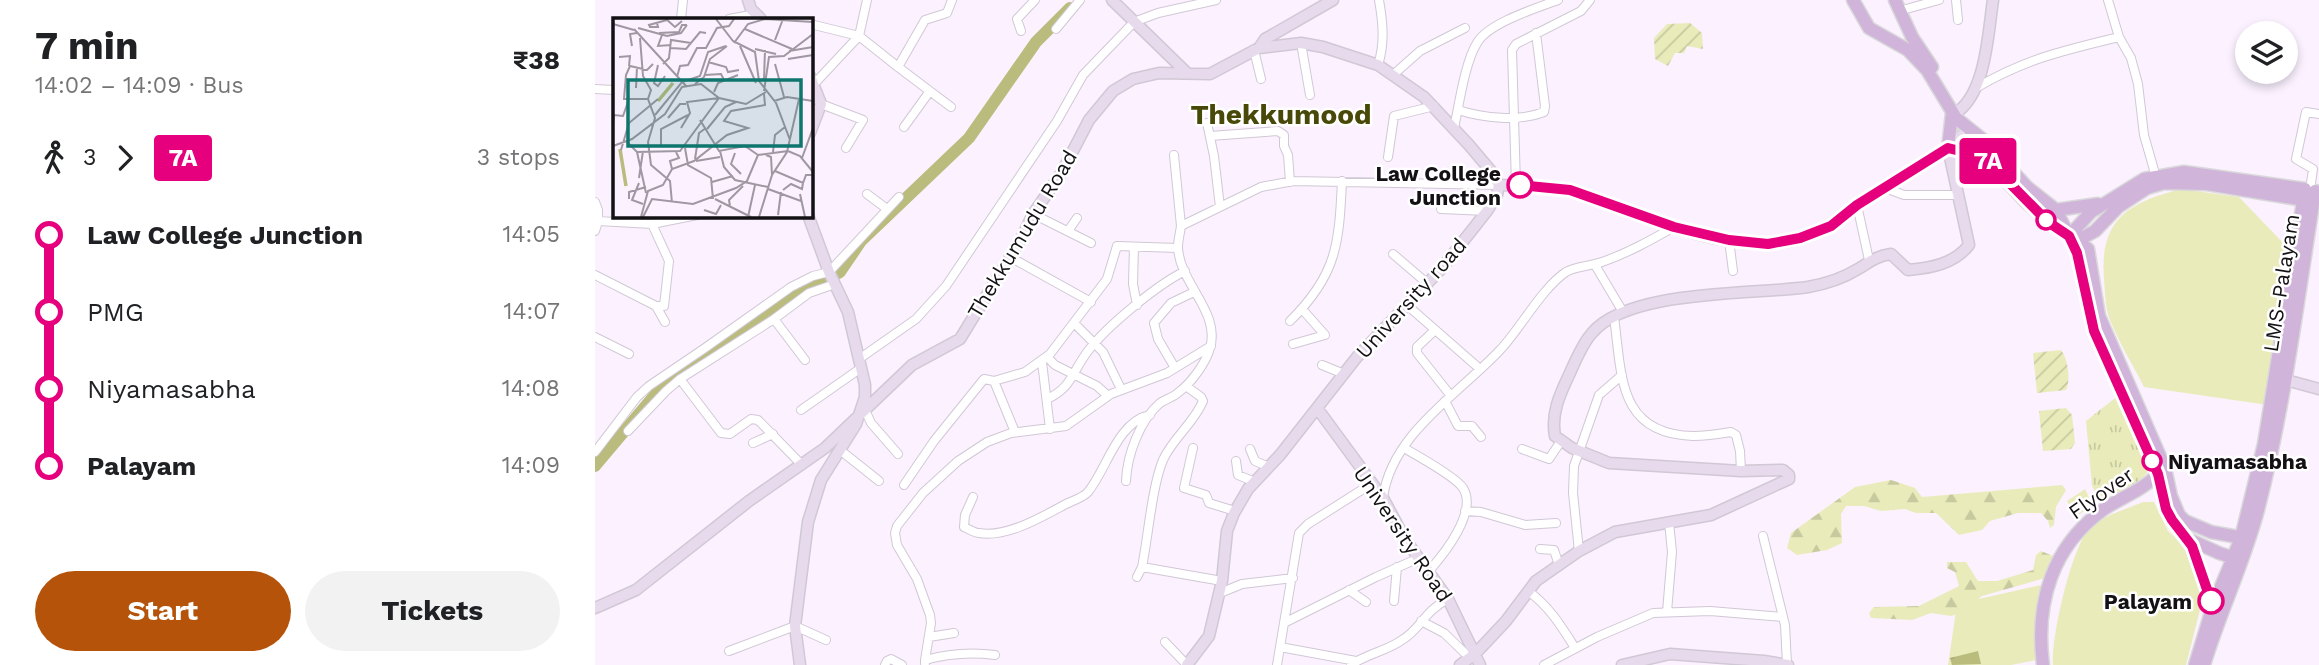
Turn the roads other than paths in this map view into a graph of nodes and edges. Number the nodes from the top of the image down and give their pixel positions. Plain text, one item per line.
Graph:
1 (683, 0) edge
2 (748, 0) edge
3 (867, 0) edge
4 (952, 0) edge
5 (1035, 0) edge
6 (1080, 0) edge
7 (1112, 0) edge
8 (1216, 0) edge
9 (1333, 0) edge
10 (1379, 0) edge
11 (1590, 0) edge
12 (1853, 0) edge
13 (1939, 0) edge
14 (1956, 0) edge
15 (1993, 0) edge
16 (2108, 0) edge
17 (1554, 1) edge
18 (1897, 6) edge
19 (758, 17) edge
20 (681, 18) edge
21 (1958, 20) dead end
22 (1134, 22) junction
23 (812, 24) edge
24 (1465, 28) dead end
25 (1056, 29) dead end
26 (1021, 31) dead end
27 (1536, 33) junction
28 (859, 36) junction
29 (2119, 37) junction
30 (1301, 43) junction
31 (1257, 49) junction
32 (1378, 65) junction
33 (898, 67) junction
34 (1187, 73) junction
35 (1393, 75) junction
36 (812, 79) edge
37 (1261, 79) dead end
38 (1976, 88) junction
39 (595, 89) edge
40 (613, 90) edge
41 (930, 91) junction
42 (1310, 95) dead end
43 (821, 104) junction
44 (1433, 106) junction
45 (951, 107) dead end
46 (1458, 110) junction
47 (1955, 112) junction
48 (2319, 114) edge
49 (1515, 117) junction
50 (1207, 122) dead end
51 (904, 127) dead end
52 (812, 128) edge
53 (1454, 128) junction
54 (1969, 129) junction
55 (1210, 136) junction
56 (846, 148) dead end
57 (1948, 148) junction
58 (1174, 155) dead end
59 (1388, 157) dead end
60 (1984, 157) junction
61 (2156, 177) junction
62 (1342, 181) junction
63 (1290, 182) junction
64 (1499, 185) junction
65 (1516, 185) junction
66 (1885, 188) junction
67 (867, 194) dead end
68 (1958, 195) junction
69 (899, 197) dead end
70 (2313, 200) edge
71 (595, 202) edge
72 (2106, 202) junction
73 (1857, 205) junction
74 (1220, 207) junction
75 (887, 209) junction
76 (1441, 209) dead end
77 (2056, 210) junction
78 (1487, 211) junction
79 (1033, 214) junction
80 (809, 217) edge
81 (1077, 218) dead end
82 (665, 219) edge
83 (598, 221) junction
84 (652, 224) junction
85 (1181, 226) junction
86 (1674, 227) junction
87 (595, 231) edge
88 (1068, 231) junction
89 (2095, 231) junction
90 (2069, 236) junction
91 (1729, 240) junction
92 (1091, 243) dead end
93 (1134, 247) junction
94 (1178, 248) junction
95 (2088, 248) junction
96 (1393, 254) dead end
97 (1010, 257) junction
98 (1869, 260) junction
99 (1595, 265) junction
100 (1185, 271) junction
101 (1733, 271) dead end
102 (829, 272) junction
103 (595, 275) edge
104 (835, 284) junction
105 (1428, 284) junction
106 (1194, 292) junction
107 (1091, 302) junction
108 (1137, 305) junction
109 (656, 306) junction
110 (1408, 306) junction
111 (1302, 309) junction
112 (1619, 314) junction
113 (774, 319) junction
114 (665, 321) dead end
115 (1290, 321) dead end
116 (1074, 323) junction
117 (1435, 330) junction
118 (595, 338) edge
119 (1095, 343) junction
120 (1293, 344) dead end
121 (1211, 346) junction
122 (629, 354) dead end
123 (1044, 359) junction
124 (805, 360) dead end
125 (860, 363) junction
126 (1322, 365) dead end
127 (1175, 368) junction
128 (1480, 369) junction
129 (1075, 374) junction
130 (1344, 374) junction
131 (1622, 375) junction
132 (680, 379) junction
133 (2286, 380) junction
134 (994, 381) junction
135 (1186, 386) junction
136 (1121, 389) junction
137 (2319, 389) edge
138 (1108, 396) junction
139 (1448, 398) junction
140 (1047, 400) junction
141 (1317, 408) junction
142 (801, 410) dead end
143 (863, 412) junction
144 (1150, 415) junction
145 (1050, 429) junction
146 (628, 431) dead end
147 (1015, 432) junction
148 (773, 434) junction
149 (1481, 437) dead end
150 (1561, 441) junction
151 (753, 443) dead end
152 (1193, 448) dead end
153 (1404, 448) junction
154 (1250, 449) dead end
155 (1522, 449) dead end
156 (840, 450) junction
157 (595, 452) edge
158 (1580, 452) junction
159 (898, 454) dead end
160 (1236, 461) dead end
161 (802, 465) junction
162 (1269, 467) junction
163 (1741, 471) junction
164 (2158, 474) junction
165 (879, 481) dead end
166 (1126, 481) dead end
167 (1255, 482) junction
168 (1371, 484) junction
169 (904, 485) dead end
170 (973, 497) dead end
171 (1383, 498) junction
172 (1235, 511) junction
173 (1465, 511) junction
174 (1556, 523) dead end
175 (1669, 523) junction
176 (1763, 537) dead end
177 (2185, 538) junction
178 (2245, 538) junction
179 (1539, 549) dead end
180 (1579, 551) junction
181 (1419, 558) junction
182 (2238, 559) junction
183 (1559, 565) junction
184 (1142, 567) junction
185 (1397, 567) junction
186 (1429, 571) junction
187 (1137, 577) dead end
188 (1293, 578) junction
189 (1221, 587) junction
190 (1349, 590) junction
191 (1528, 591) junction
192 (1448, 600) junction
193 (1394, 601) dead end
194 (1366, 602) dead end
195 (2213, 606) junction
196 (595, 608) edge
197 (1667, 612) junction
198 (1783, 617) junction
199 (1421, 621) junction
200 (1284, 623) junction
201 (795, 626) junction
202 (954, 633) dead end
203 (929, 638) junction
204 (826, 640) dead end
205 (1165, 642) dead end
206 (1280, 647) junction
207 (1575, 648) junction
208 (729, 651) dead end
209 (995, 655) dead end
210 (1468, 659) edge
211 (1697, 660) edge
212 (925, 663) edge
213 (1354, 663) edge
214 (800, 665) edge
215 (885, 665) edge
216 (902, 665) edge
217 (1187, 665) edge
218 (1277, 665) edge
219 (1480, 665) edge
220 (1544, 665) edge
221 (1623, 665) edge
222 (1787, 665) edge
223 (2043, 665) edge
224 (2195, 665) edge
225 (2204, 665) edge

1 - 20 street
2 - 19 street
3 - 28 street
4 - 33 street
5 - 26 street
6 - 25 street
7 - 22 street
8 - 22 street
9 - 31 street
10 - 32 street
11 - 27 street
12 - 47 main road
13 - 18 street
14 - 21 street
15 - 38 street
16 - 29 street
17 - 46 street
18 - 47 main road
22 - 34 street
22 - 125 street
23 - 28 street
24 - 35 street
27 - 49 street
27 - 49 street
28 - 33 street
28 - 36 street
29 - 38 street
29 - 61 street
30 - 31 street
30 - 32 street
30 - 42 street
31 - 34 street, Thekkumudu Road
31 - 37 street
32 - 35 street
33 - 41 street
34 - 79 street, Thekkumudu Road
35 - 44 street
36 - 43 street
38 - 47 street
39 - 40 street
41 - 45 street
41 - 51 street
43 - 52 street
43 - 56 street
44 - 53 street
44 - 59 street
46 - 49 street
46 - 53 street
47 - 54 main road
47 - 57 main road
48 - 70 street
49 - 65 street
50 - 55 street
53 - 64 street
54 - 57 street
54 - 60 main road
54 - 77 main road
55 - 63 street
55 - 74 street
57 - 60 main road
57 - 66 street
57 - 68 street
58 - 85 street
60 - 90 main road
61 - 70 main road
61 - 72 main road
62 - 63 street
62 - 64 street
62 - 111 street
63 - 74 street
64 - 65 street
64 - 78 street, University road
65 - 86 street
66 - 68 street
66 - 73 street
67 - 75 street
68 - 98 street
69 - 75 street
70 - 89 main road
70 - 133 main road, LMS-Palayam
70 - 178 main road
71 - 83 street
72 - 77 main road
72 - 90 main road
73 - 91 street
73 - 98 street
74 - 85 street
75 - 102 street
76 - 78 street
77 - 90 main road
78 - 105 street, University road
79 - 88 street
79 - 97 street, Thekkumudu Road
80 - 102 street
81 - 88 street
82 - 84 street
83 - 84 street
83 - 87 street
84 - 109 street
85 - 94 street
86 - 91 street
86 - 99 street
88 - 92 street
89 - 90 main road
89 - 95 main road
90 - 95 main road
90 - 164 main road
91 - 101 street
93 - 94 street
93 - 107 street
93 - 108 street
94 - 100 street
95 - 178 main road
96 - 105 street
97 - 107 street
97 - 143 street, Thekkumudu Road
98 - 112 street
99 - 112 street
99 - 128 street
100 - 106 street
100 - 108 street
102 - 104 street
102 - 157 street
103 - 109 street
104 - 113 street
104 - 125 street
105 - 110 street, University road
106 - 121 street
106 - 127 street
107 - 116 street
108 - 119 street
109 - 114 street
110 - 117 street
110 - 130 street, University road
111 - 115 street
111 - 120 street
112 - 131 street
112 - 150 street
113 - 124 street
113 - 132 street
116 - 119 street
116 - 123 street
117 - 128 street
117 - 139 street
118 - 122 street
119 - 129 street
119 - 136 street
121 - 127 street
121 - 135 street
123 - 129 street
123 - 134 street
123 - 140 street
125 - 142 street
125 - 143 street
126 - 130 street
127 - 136 street
128 - 139 street
129 - 138 street
129 - 140 street
130 - 141 street, University road
131 - 158 street
131 - 163 street
132 - 146 street
132 - 148 street
133 - 137 street
133 - 178 main road, LMS-Palayam
134 - 147 street
134 - 169 street
135 - 144 street
135 - 184 street
136 - 138 street
138 - 145 street
139 - 149 street
139 - 153 street
140 - 145 street
141 - 162 street, University road
141 - 168 street, University Road
143 - 156 street
143 - 159 street
143 - 161 street, Thekkumudu Road
144 - 166 street
144 - 170 street
145 - 147 street
147 - 203 street
148 - 151 street
148 - 161 street
150 - 155 street
150 - 158 street
152 - 172 street
153 - 171 street
153 - 173 street
154 - 162 street
156 - 165 street
156 - 201 street
158 - 163 street
158 - 180 street
160 - 167 street
161 - 196 street, Thekkumudu Road
162 - 167 street, University road
163 - 175 street
164 - 177 main road
164 - 223 main road, Flyover
167 - 172 street, University road
168 - 171 street, University Road
168 - 188 street
171 - 181 street, University Road
172 - 189 street, University road
173 - 174 street
173 - 186 street
175 - 180 street
175 - 197 street
176 - 198 street
177 - 182 main road
177 - 195 main road
178 - 182 main road
179 - 183 street
180 - 183 street
181 - 185 street
181 - 186 street, University Road
182 - 195 main road
182 - 225 main road
183 - 191 street
184 - 187 street
184 - 189 street
185 - 190 street
185 - 193 street
186 - 192 street, University Road
188 - 189 street
188 - 200 street
189 - 217 street, University road
190 - 194 street
190 - 200 street
191 - 207 street
191 - 210 street
192 - 199 street
192 - 210 street, University Road
195 - 224 main road
197 - 198 street
197 - 207 street
198 - 222 street
199 - 210 street
199 - 213 street
200 - 206 street
201 - 204 street
201 - 208 street
201 - 214 street
202 - 203 street
203 - 212 street
205 - 217 street
206 - 213 street
206 - 218 street
207 - 220 street
209 - 212 street
210 - 219 street, University Road
211 - 221 street
211 - 222 street
215 - 216 street

